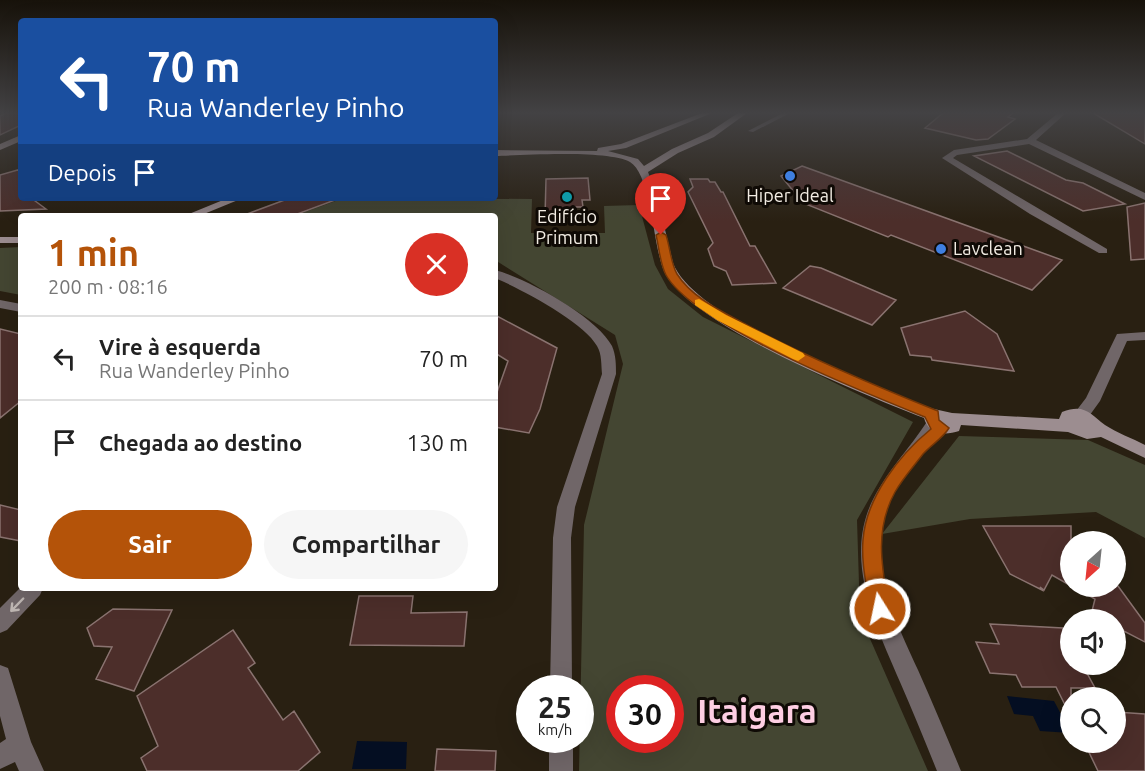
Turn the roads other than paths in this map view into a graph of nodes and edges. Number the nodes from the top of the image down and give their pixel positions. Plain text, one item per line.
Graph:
1 (595, 149) edge
2 (622, 149) edge
3 (682, 149) edge
4 (979, 149) edge
5 (1047, 149) edge
6 (568, 152) junction
7 (498, 153) edge
8 (629, 158) junction
9 (661, 159) junction
10 (642, 171) junction
11 (1145, 196) edge
12 (230, 201) edge
13 (197, 213) edge
14 (0, 240) edge
15 (18, 240) edge
16 (1103, 251) dead end
17 (498, 276) edge
18 (0, 304) edge
19 (18, 307) edge
20 (1145, 336) edge
21 (941, 421) junction
22 (1084, 424) junction
23 (1139, 449) edge
24 (30, 591) edge
25 (0, 623) edge
26 (561, 675) edge
27 (0, 676) edge
28 (10, 751) edge
29 (561, 753) edge
30 (32, 771) edge
31 (561, 771) edge
32 (950, 771) edge

1 - 6 street
2 - 8 street
3 - 9 street
4 - 16 street
5 - 11 street
6 - 7 street
6 - 8 street
8 - 9 street
8 - 10 street
9 - 10 street
10 - 21 street
12 - 13 street
14 - 15 street
17 - 26 street
18 - 19 street
20 - 22 street
21 - 22 street
21 - 32 street
22 - 23 street
24 -> 25 street
27 - 28 street
28 - 30 street
29 - 31 street

